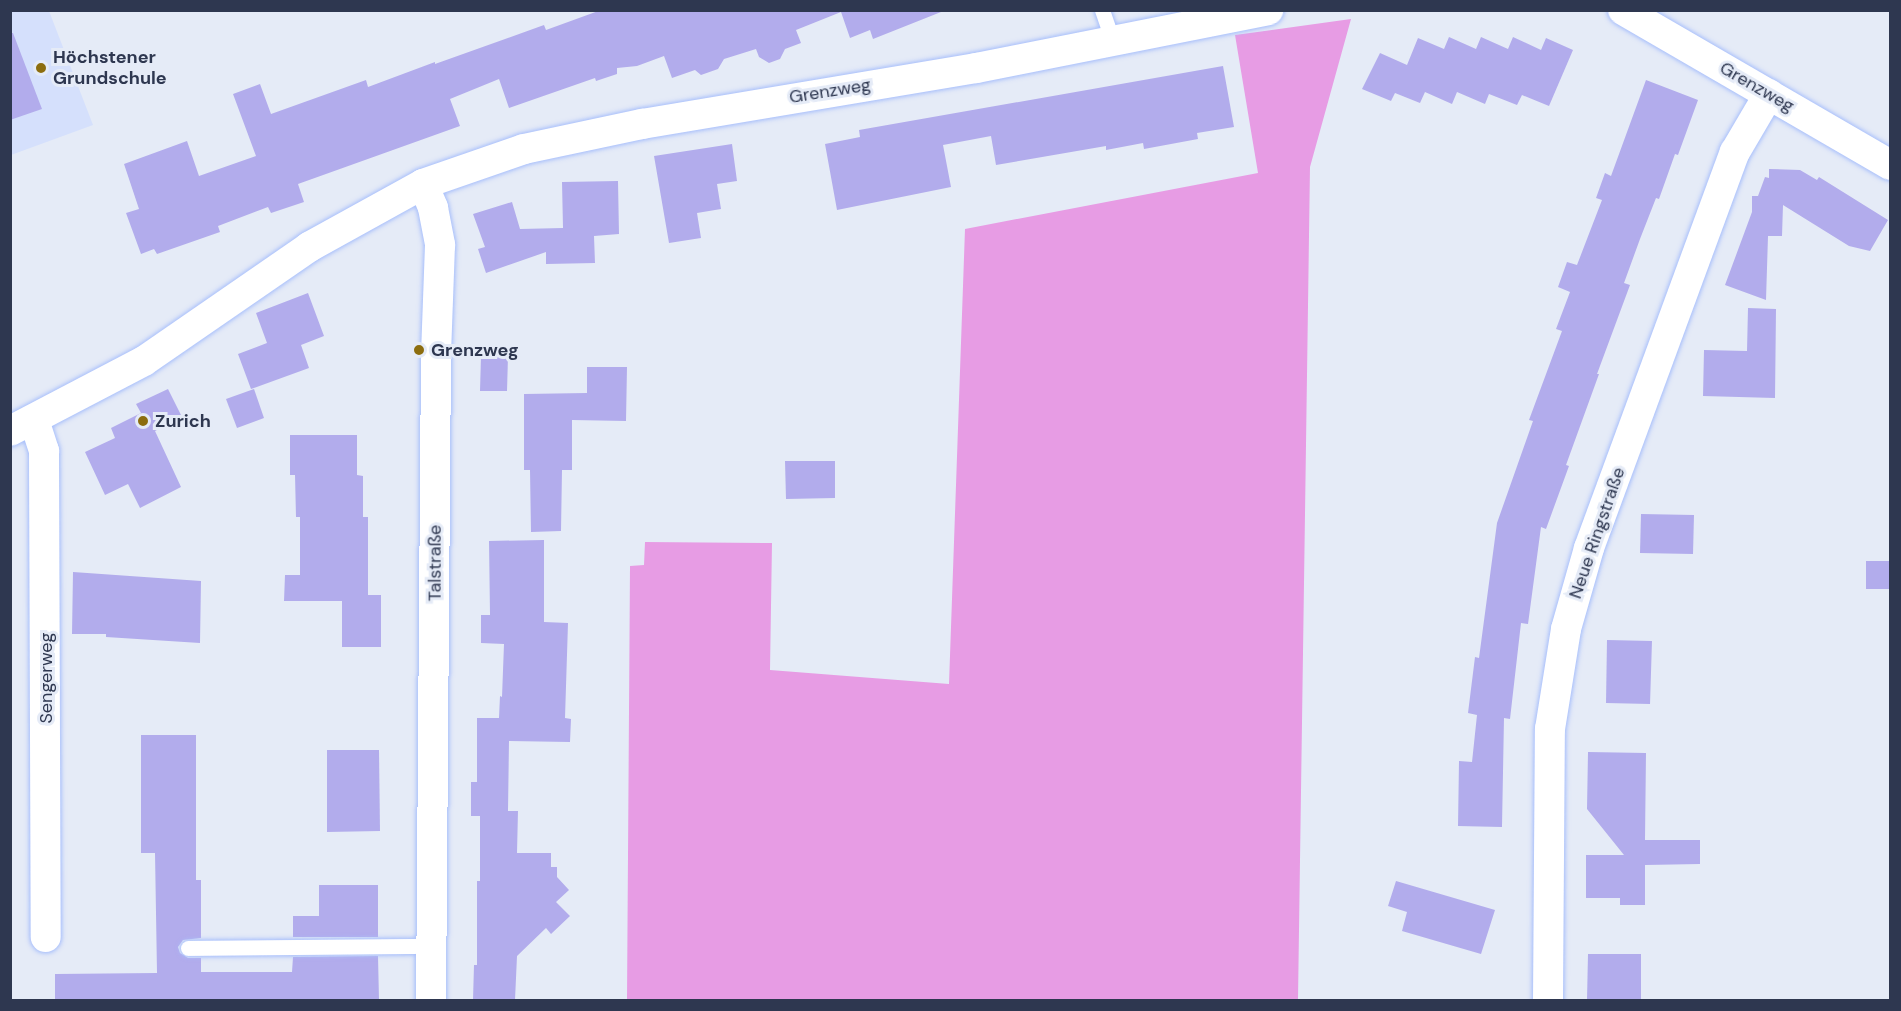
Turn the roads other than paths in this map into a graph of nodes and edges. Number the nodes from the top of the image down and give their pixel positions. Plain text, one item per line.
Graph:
1 (1102, 10) edge
2 (1268, 10) edge
3 (1623, 10) edge
4 (1113, 42) junction
5 (1769, 94) junction
6 (1889, 162) edge
7 (423, 184) junction
8 (22, 425) edge
9 (46, 937) dead end
10 (432, 946) junction
11 (189, 948) dead end
12 (431, 1000) edge
13 (1548, 1000) edge

1 - 4 lane
2 - 4 street, Grenzweg
3 - 5 street, Grenzweg
4 - 7 street, Grenzweg
5 - 6 street, Grenzweg
5 - 13 street, Neue Ringstraße
7 - 8 street, Grenzweg
7 - 10 street, Talstraße
8 - 9 street, Sengerweg
10 - 11 lane
10 - 12 street, Talstraße

